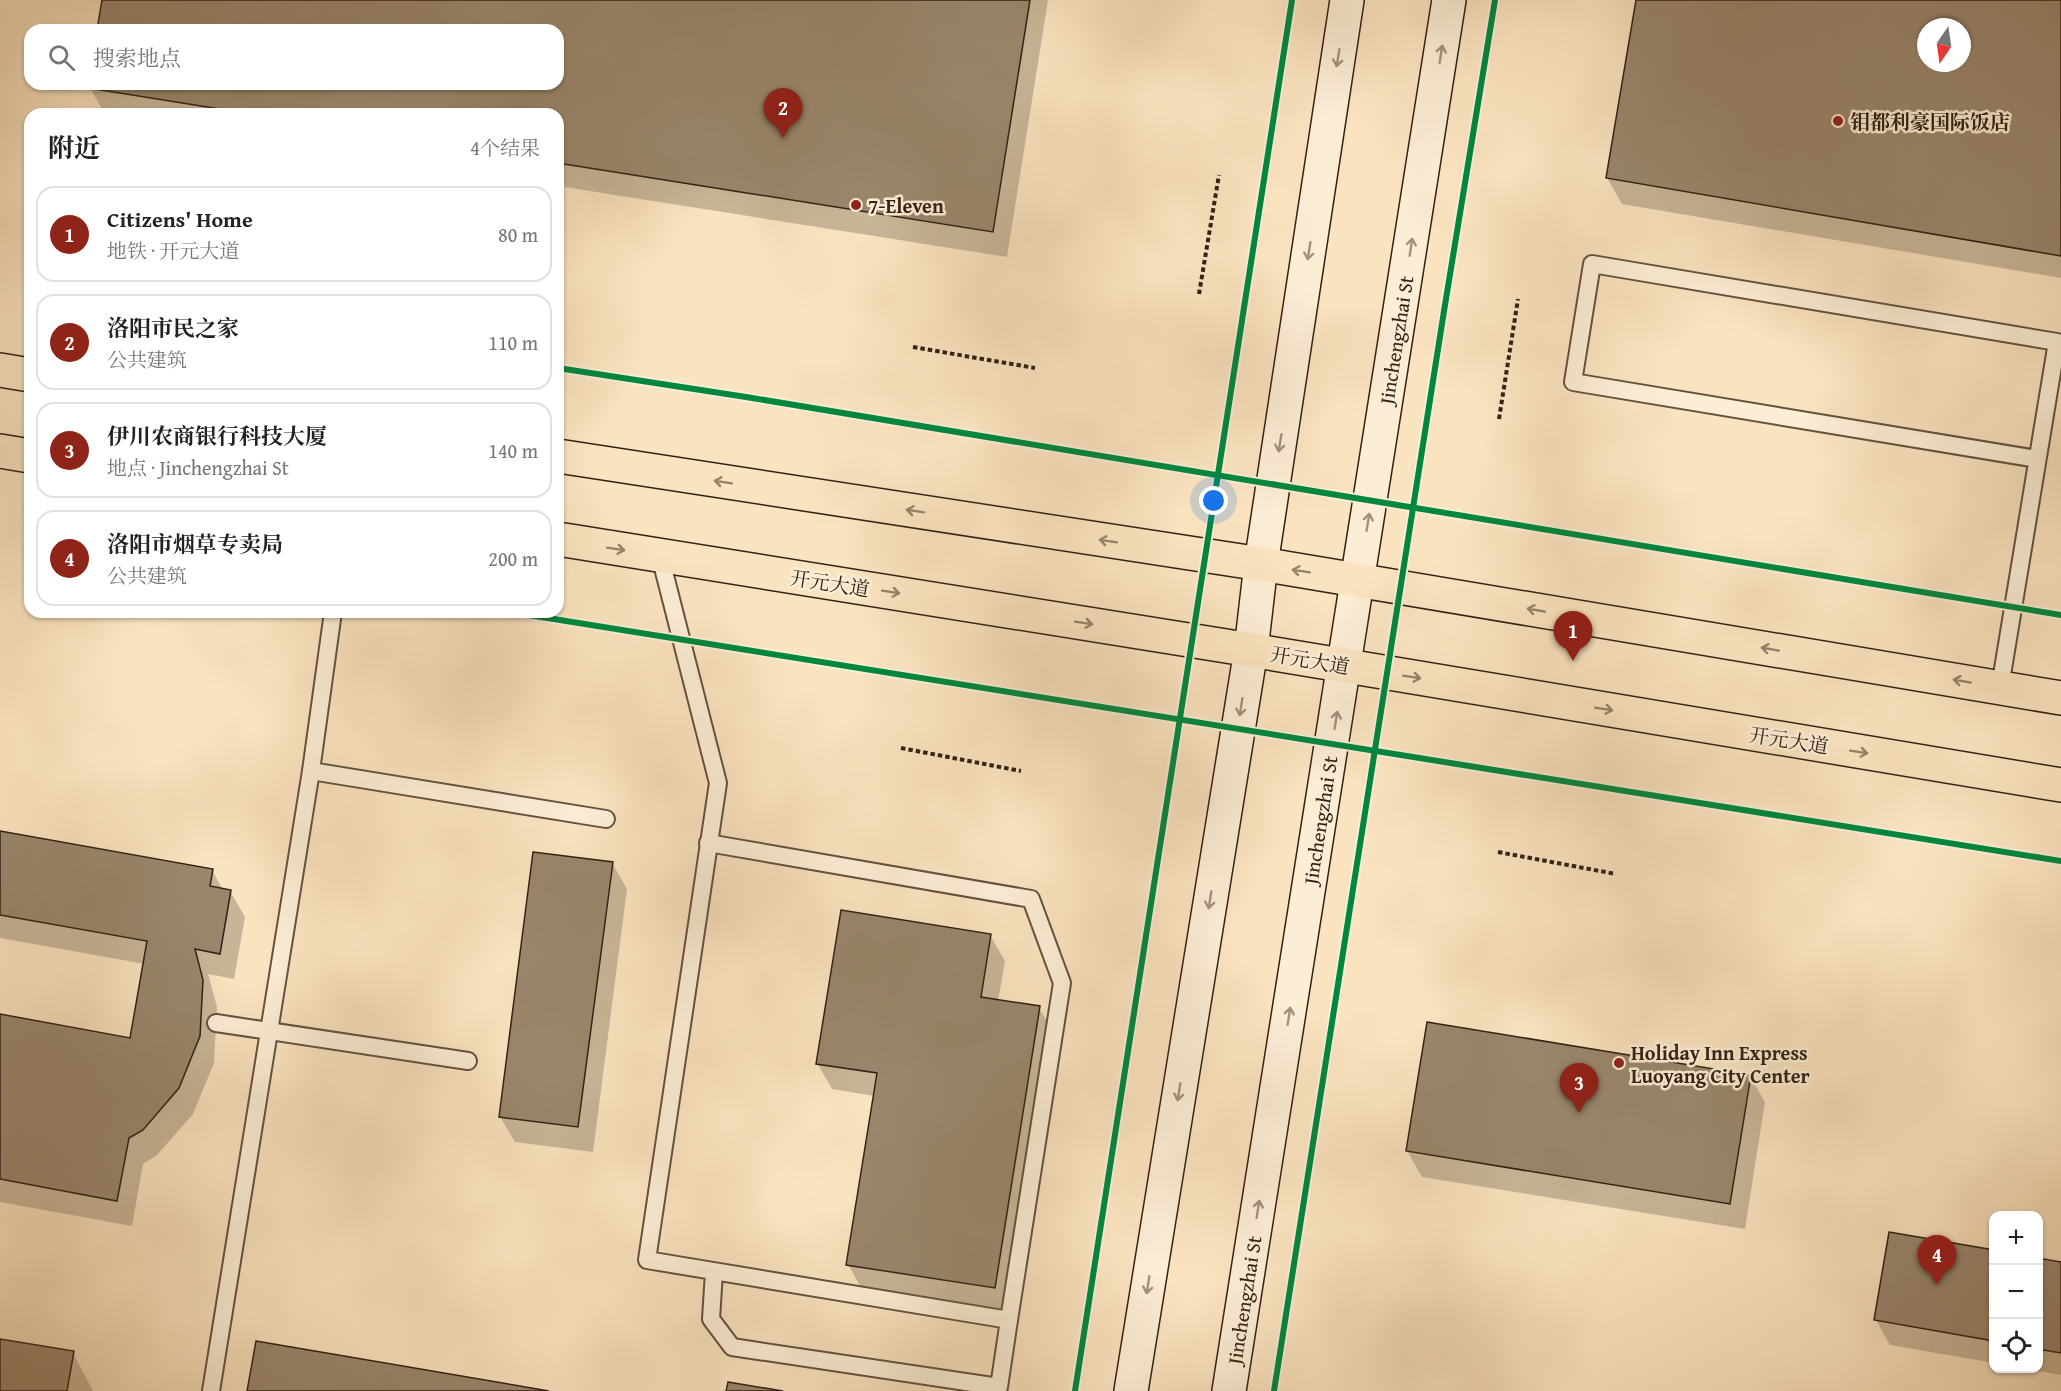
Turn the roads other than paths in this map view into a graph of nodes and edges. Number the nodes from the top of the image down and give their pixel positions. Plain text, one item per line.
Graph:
1 (1347, 0) edge
2 (1449, 0) edge
3 (0, 370) edge
4 (24, 374) edge
5 (0, 451) edge
6 (24, 455) edge
7 (564, 457) edge
8 (2037, 459) junction
9 (564, 540) edge
10 (660, 555) junction
11 (1262, 564) junction
12 (1358, 580) junction
13 (332, 618) edge
14 (1251, 650) junction
15 (1345, 666) junction
16 (2000, 687) junction
17 (2061, 698) edge
18 (311, 771) junction
19 (2061, 785) edge
20 (606, 819) dead end
21 (708, 843) junction
22 (216, 1023) dead end
23 (269, 1031) junction
24 (468, 1061) dead end
25 (714, 1272) junction
26 (1009, 1320) junction
27 (211, 1391) edge
28 (1131, 1391) edge
29 (1229, 1391) edge

1 -> 11 main road
12 -> 2 main road, Jinchengzhai St
3 - 4 main road
5 - 6 main road
11 -> 7 main road
8 - 8 lane
8 - 16 lane
9 -> 10 main road, 开元大道
10 -> 14 main road, 开元大道
10 - 21 lane
12 -> 11 main road
11 - 14 main road
12 - 15 main road, Jinchengzhai St
16 -> 12 main road
13 - 18 lane
14 - 15 main road, 开元大道
14 -> 28 main road
15 -> 19 main road, 开元大道
29 -> 15 main road, Jinchengzhai St
16 - 17 main road
18 - 20 lane
18 - 23 lane
21 - 25 lane
21 - 26 lane
22 - 23 lane
23 - 24 lane
23 - 27 lane
25 - 26 lane
25 - 26 lane

